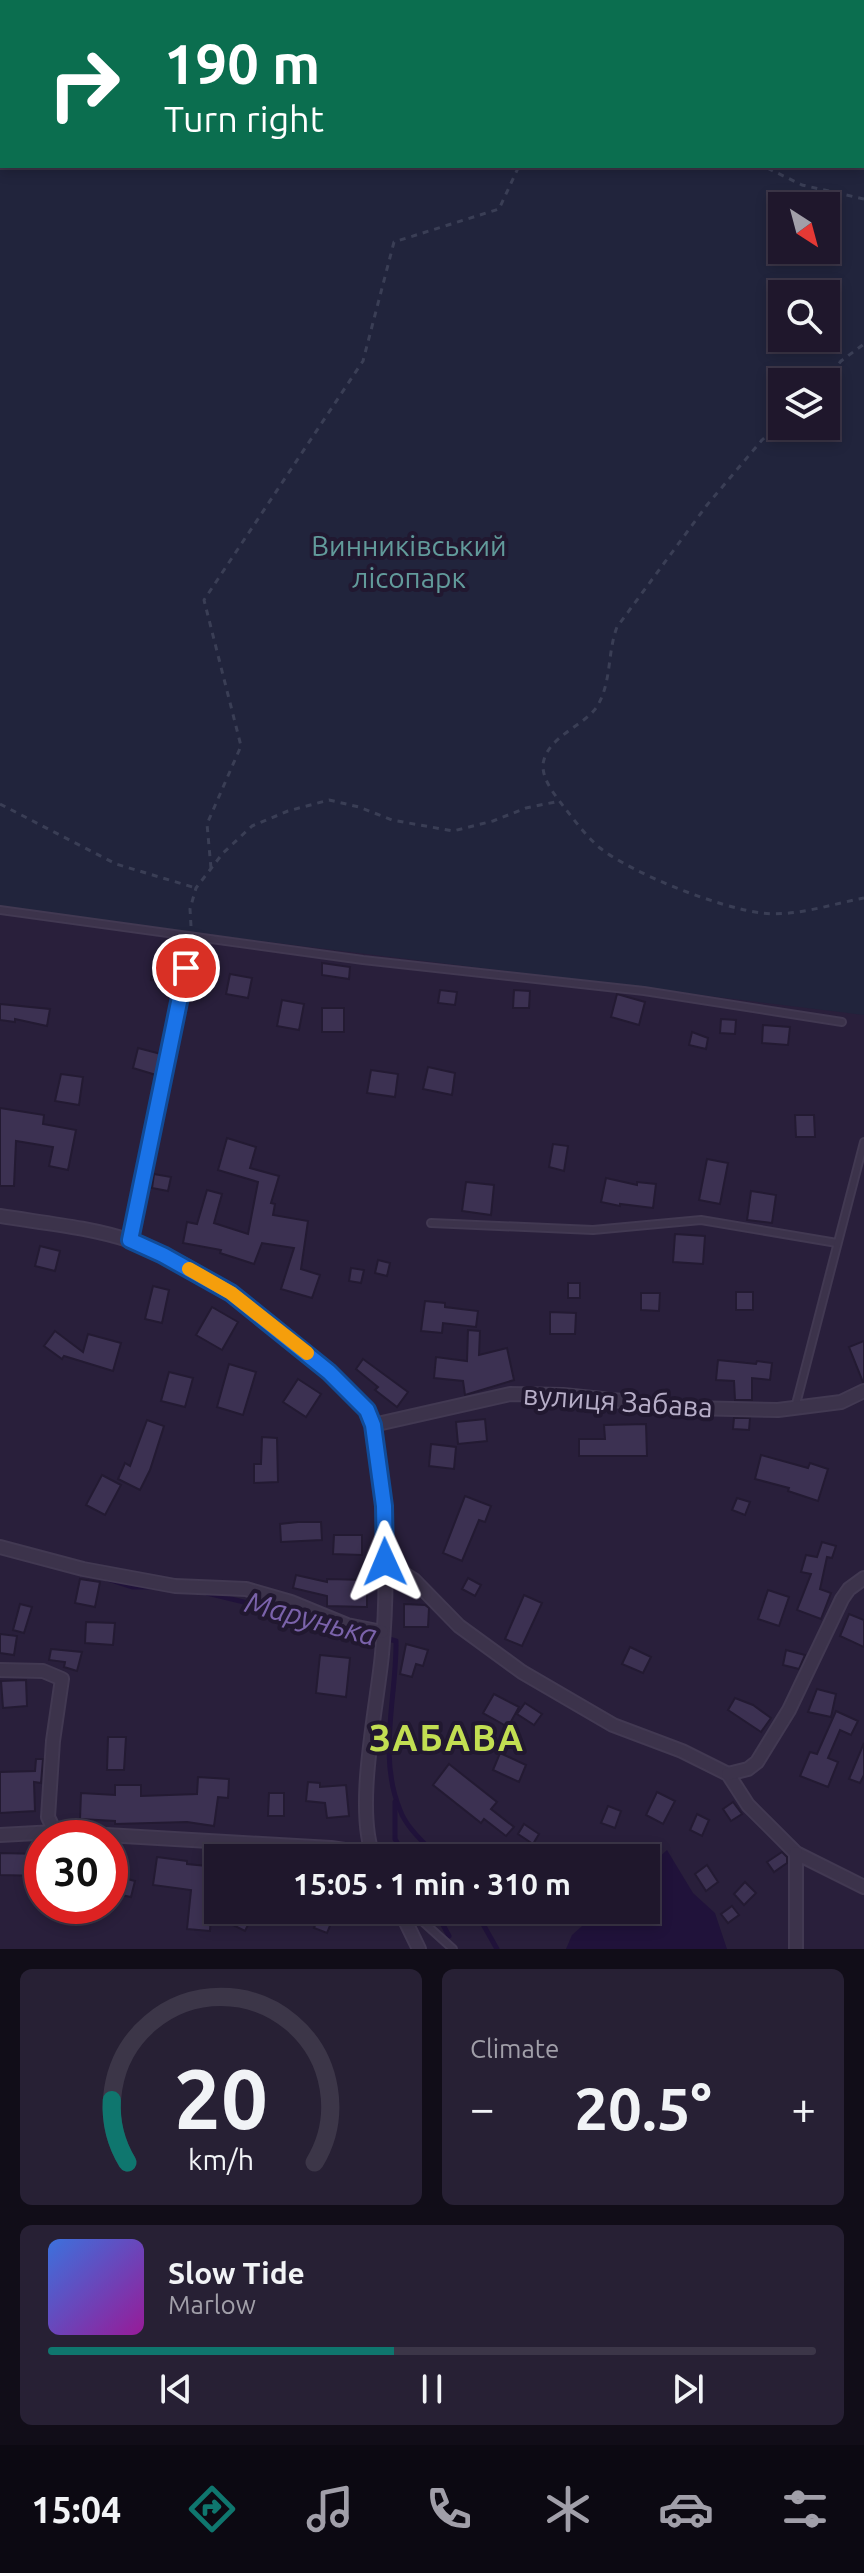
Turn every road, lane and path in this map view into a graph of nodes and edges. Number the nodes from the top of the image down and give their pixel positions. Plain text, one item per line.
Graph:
1 (518, 168) edge
2 (767, 168) edge
3 (864, 199) edge
4 (864, 344) edge
5 (835, 368) edge
6 (768, 435) edge
7 (560, 801) junction
8 (0, 804) edge
9 (211, 868) junction
10 (196, 888) junction
11 (864, 898) edge
12 (0, 910) edge
13 (192, 938) junction
14 (842, 1022) dead end
15 (864, 1142) edge
16 (0, 1216) edge
17 (431, 1223) dead end
18 (130, 1240) junction
19 (837, 1243) junction
20 (864, 1391) edge
21 (795, 1408) junction
22 (373, 1425) junction
23 (0, 1547) edge
24 (385, 1562) junction
25 (864, 1578) edge
26 (382, 1634) junction
27 (0, 1670) edge
28 (728, 1774) junction
29 (49, 1820) edge
30 (24, 1834) edge
31 (0, 1835) edge
32 (128, 1836) edge
33 (262, 1844) edge
34 (370, 1844) edge
35 (796, 1853) junction
36 (864, 1887) edge
37 (407, 1924) edge
38 (425, 1924) edge
39 (419, 1949) edge
40 (453, 1949) edge
41 (796, 1949) edge

1 - 9 path
2 - 3 path
4 - 5 path
6 - 7 path
7 - 9 path
7 - 11 path
8 - 10 path
9 - 10 path
10 - 13 path
12 - 13 lane
13 - 14 lane
13 - 18 lane
15 - 19 lane
16 - 18 street
17 - 19 lane
18 - 22 street
19 - 21 lane
20 - 21 street, вулиця Забава
21 - 22 street, вулиця Забава
22 - 24 street
23 - 26 street
24 - 26 street
24 - 28 street
25 - 28 street
26 - 34 street
27 - 29 street
28 - 35 street
30 - 31 street
32 - 33 street
35 - 36 street
35 - 41 street
37 - 39 street
38 - 40 lane

